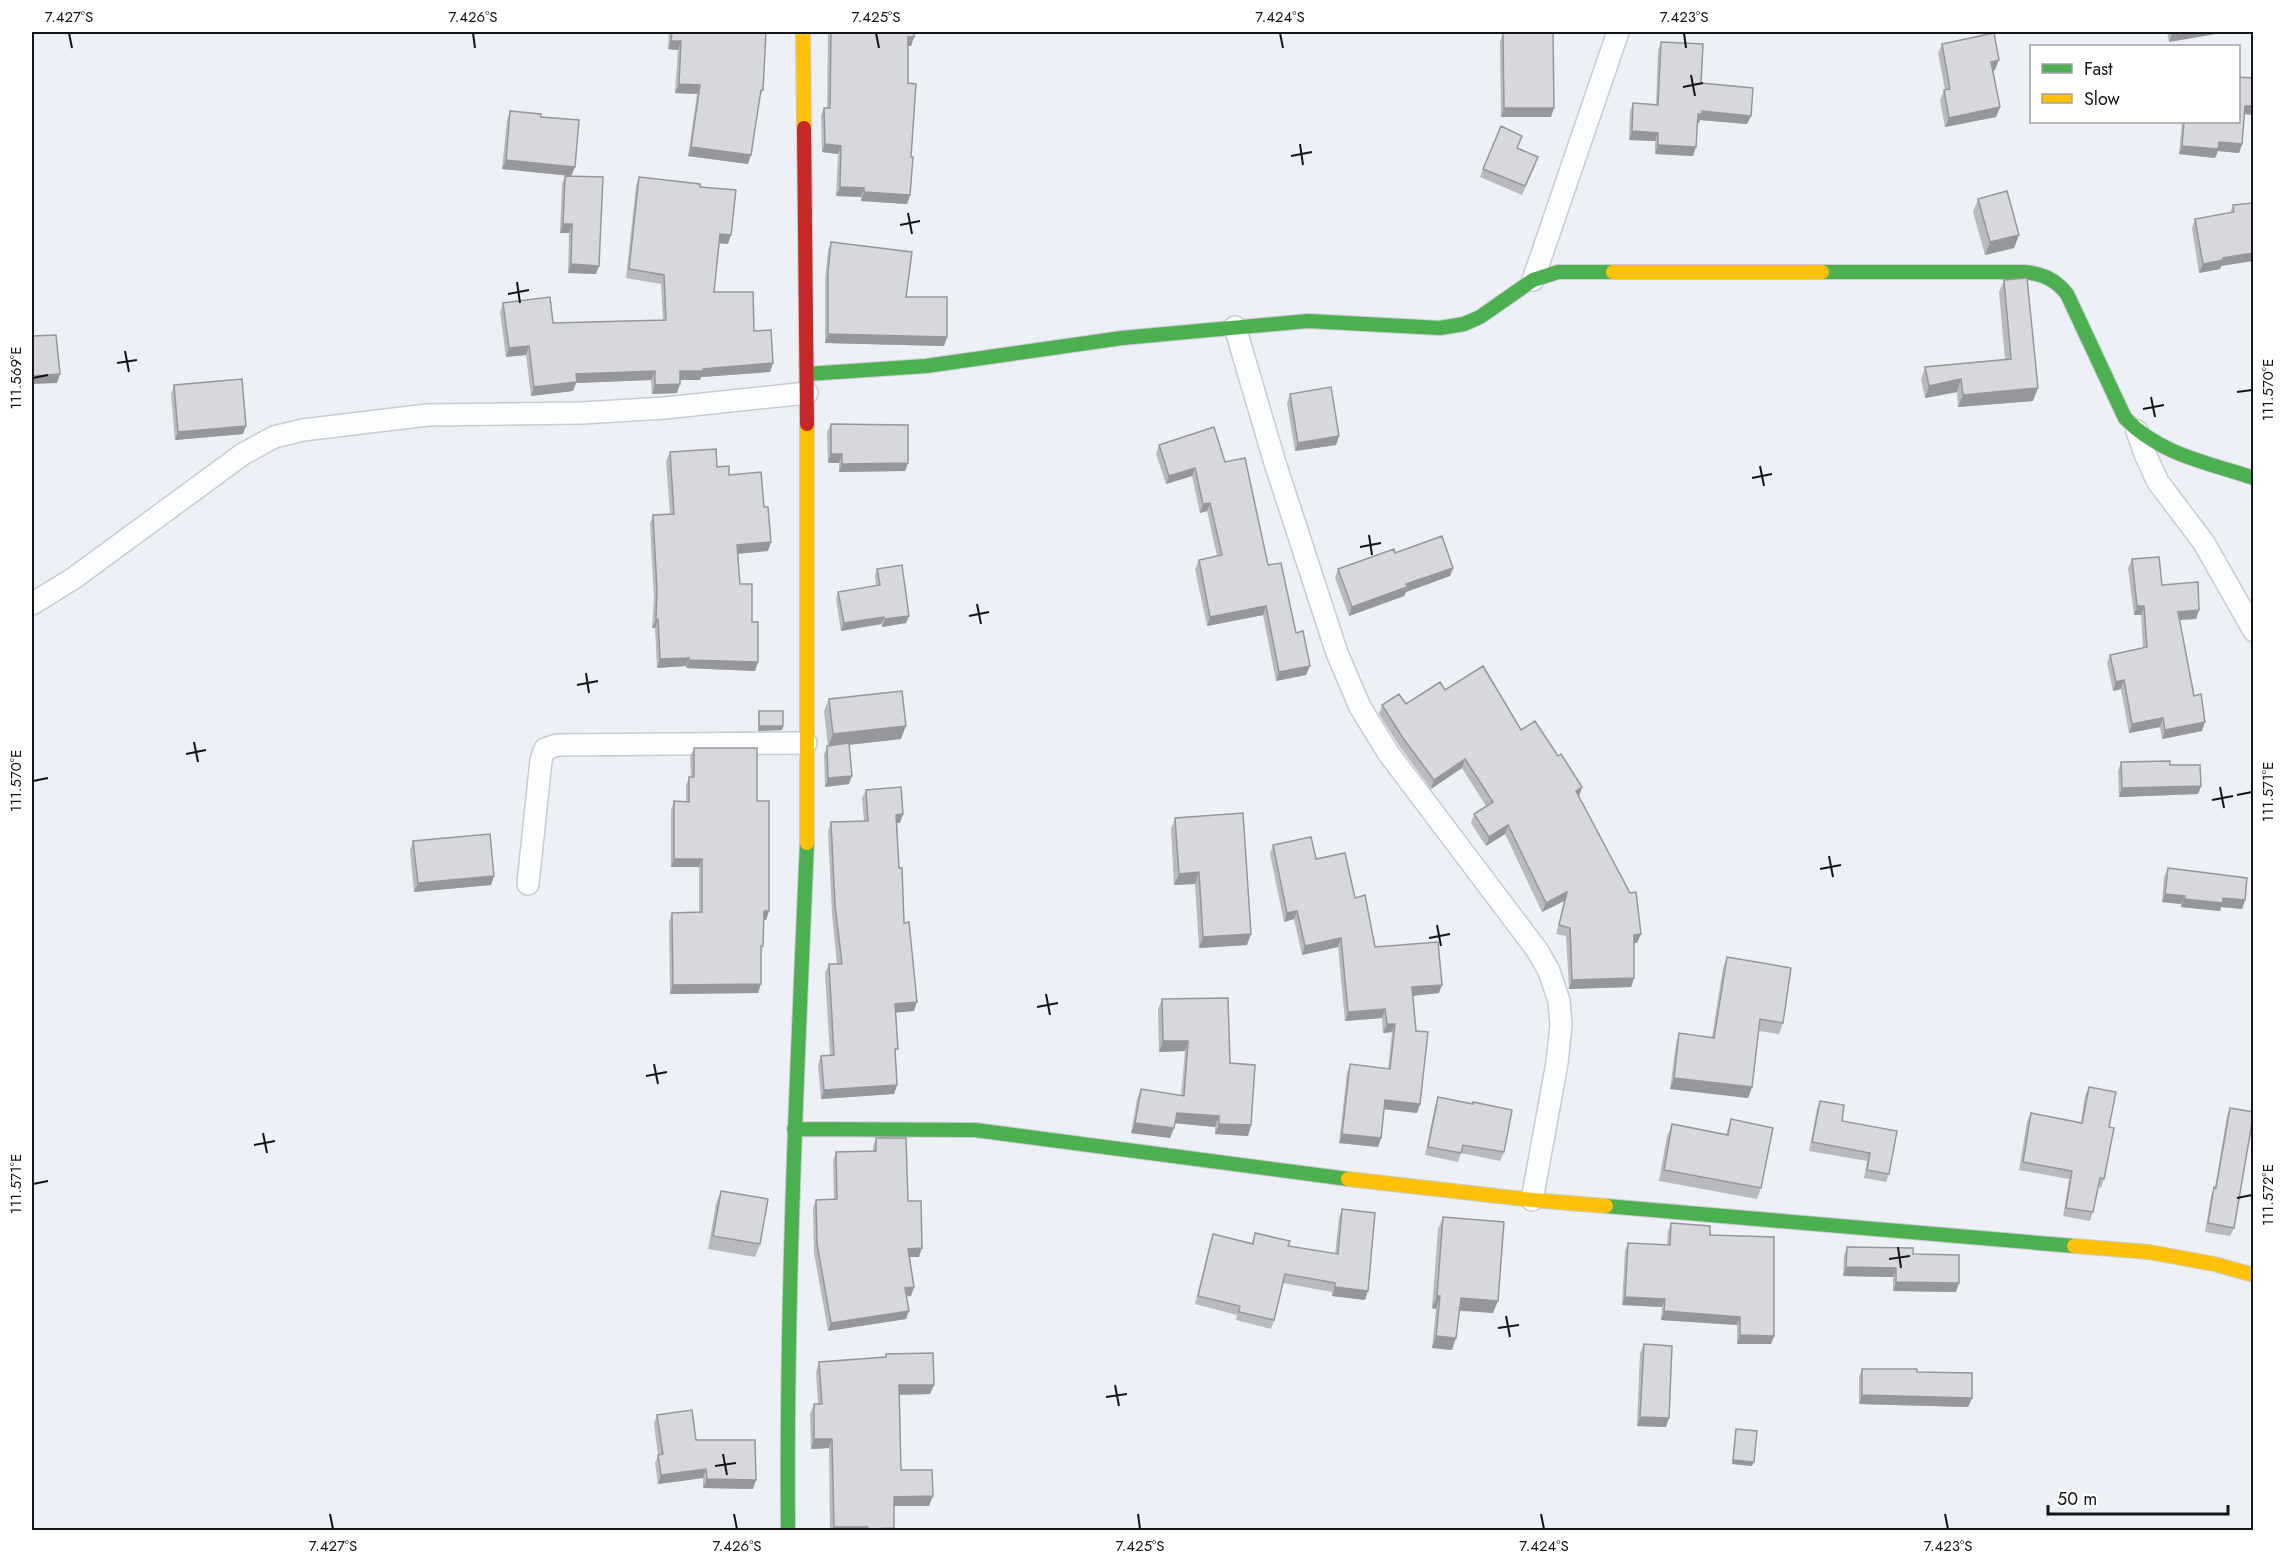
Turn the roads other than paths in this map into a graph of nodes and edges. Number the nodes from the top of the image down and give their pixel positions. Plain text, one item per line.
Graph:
1 (803, 32) edge
2 (1618, 32) edge
3 (1533, 280) junction
4 (1235, 327) junction
5 (807, 383) junction
6 (2137, 431) junction
7 (2253, 478) edge
8 (32, 604) edge
9 (2253, 631) edge
10 (806, 743) junction
11 (528, 884) dead end
12 (794, 1129) junction
13 (1532, 1200) junction
14 (2253, 1275) edge
15 (788, 1530) edge

1 - 5 street
2 - 3 street
3 - 4 street
3 - 6 street
4 - 5 street
4 - 13 street
5 - 8 street
5 - 10 street
6 - 7 street
6 - 9 street
10 - 11 street
10 - 12 street
12 - 13 street
12 - 15 street
13 - 14 street

